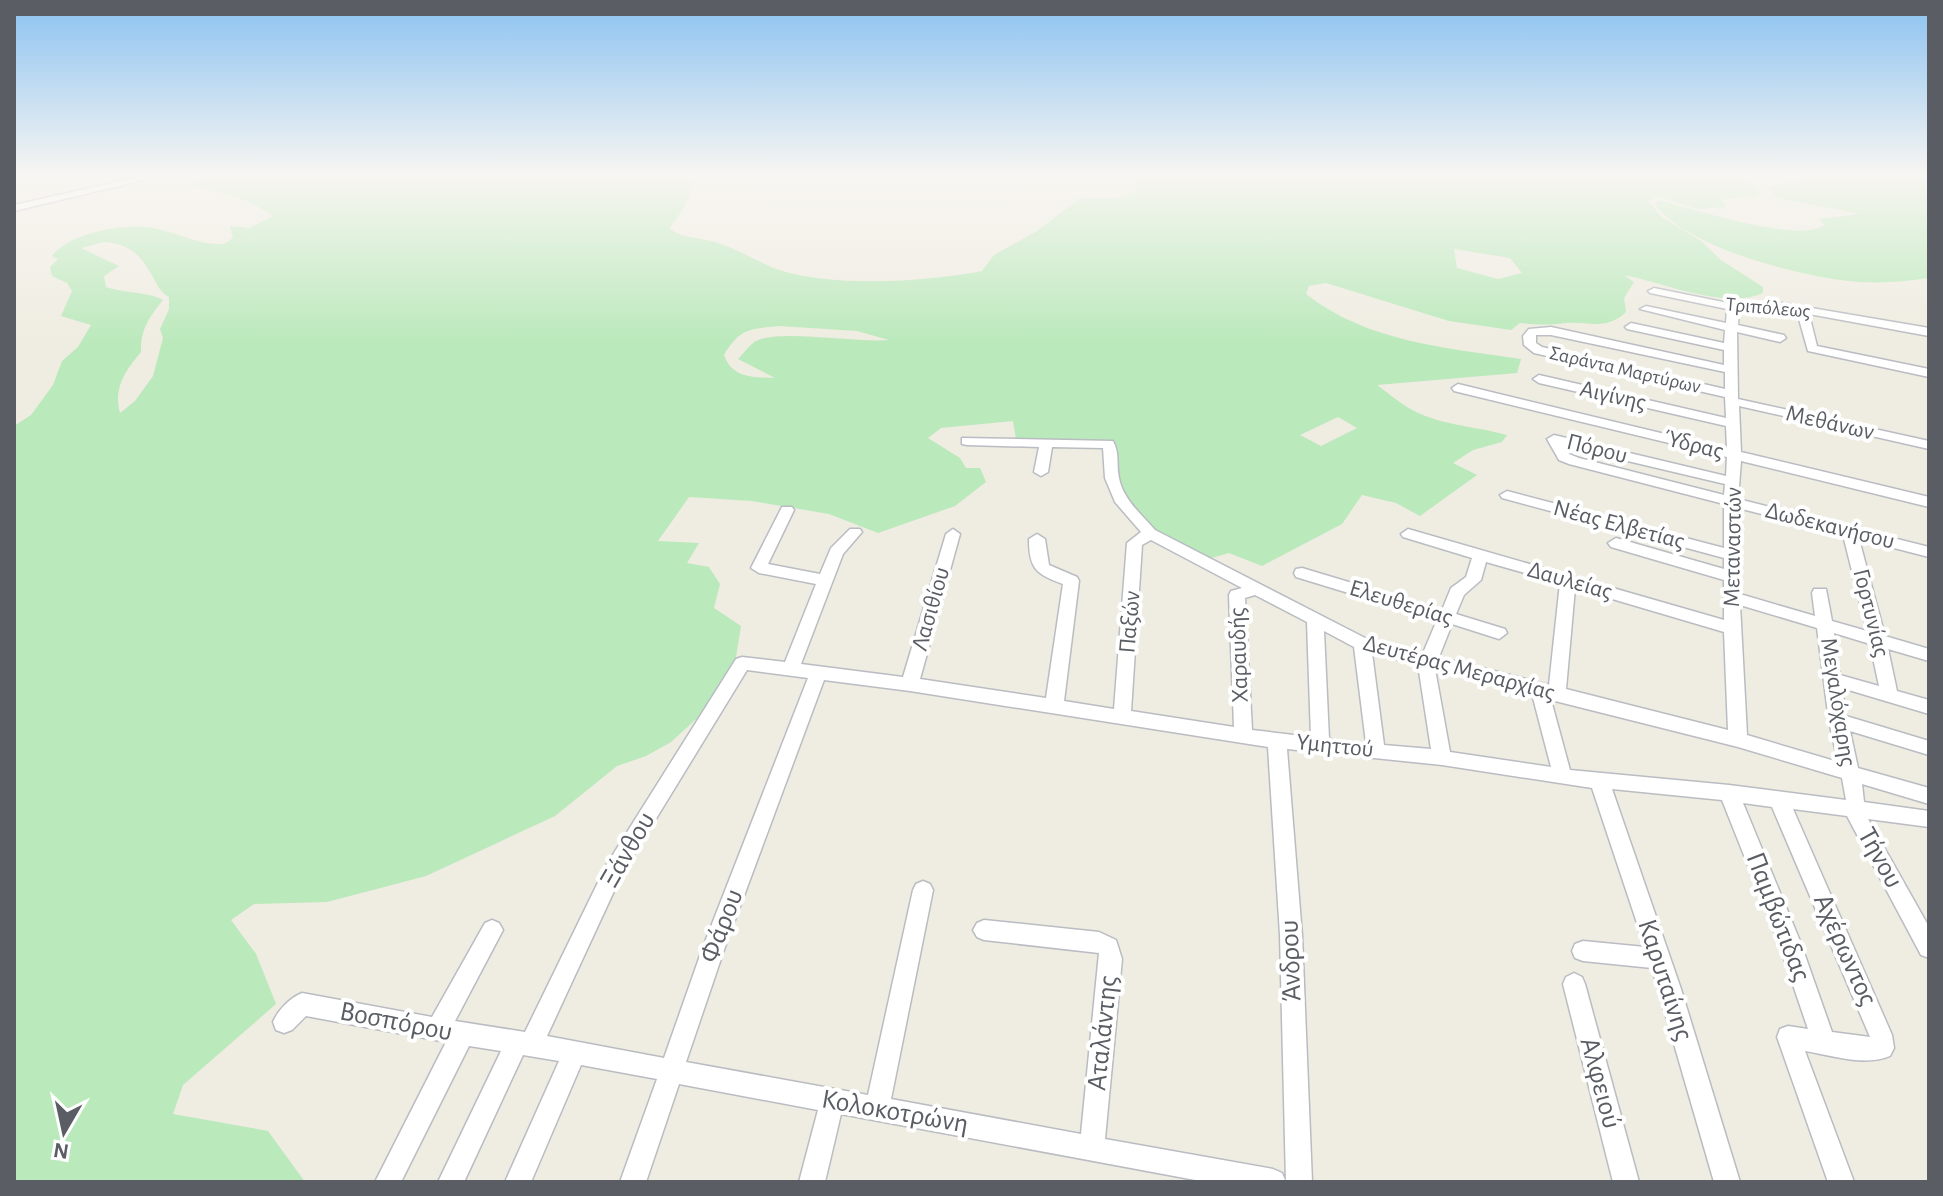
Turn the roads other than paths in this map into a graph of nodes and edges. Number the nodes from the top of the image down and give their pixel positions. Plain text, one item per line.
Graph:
1 (1654, 291) dead end
2 (1733, 307) junction
3 (1646, 309) dead end
4 (1802, 309) junction
5 (1631, 327) dead end
6 (1731, 328) junction
7 (1929, 332) edge
8 (1780, 338) dead end
9 (1730, 348) junction
10 (1731, 370) junction
11 (1929, 373) edge
12 (1539, 379) dead end
13 (1458, 388) dead end
14 (1731, 397) junction
15 (1733, 424) junction
16 (1554, 439) joint
17 (967, 441) dead end
18 (1046, 444) junction
19 (1929, 446) edge
20 (1734, 454) junction
21 (1041, 472) dead end
22 (1734, 482) junction
23 (1507, 495) dead end
24 (1731, 501) junction
25 (1929, 502) edge
26 (787, 510) dead end
27 (855, 532) dead end
28 (1850, 532) junction
29 (1150, 533) junction
30 (953, 534) dead end
31 (1408, 534) dead end
32 (1037, 539) dead end
33 (1616, 543) dead end
34 (1929, 552) edge
35 (1481, 555) junction
36 (1731, 555) junction
37 (1302, 573) dead end
38 (1733, 577) junction
39 (826, 580) junction
40 (1568, 581) junction
41 (1257, 589) junction
42 (1820, 593) dead end
43 (1734, 598) junction
44 (1446, 618) junction
45 (1315, 620) junction
46 (1825, 625) junction
47 (1732, 628) junction
48 (1499, 633) dead end
49 (1878, 641) junction
50 (1362, 644) junction
51 (1929, 655) edge
52 (1430, 662) junction
53 (742, 663) joint
54 (791, 669) junction
55 (818, 673) junction
56 (1832, 679) junction
57 (910, 684) junction
58 (1548, 693) junction
59 (1889, 694) junction
60 (1054, 707) junction
61 (1929, 707) edge
62 (1122, 718) junction
63 (1838, 721) junction
64 (1243, 736) junction
65 (1738, 740) junction
66 (1277, 741) junction
67 (1320, 745) junction
68 (1929, 748) edge
69 (1376, 750) junction
70 (1442, 758) junction
71 (1849, 772) junction
72 (1563, 777) junction
73 (1599, 780) junction
74 (1729, 793) junction
75 (1929, 796) edge
76 (1779, 800) junction
77 (1853, 810) junction
78 (1929, 819) edge
79 (923, 890) dead end
80 (492, 930) dead end
81 (984, 930) dead end
82 (1929, 948) edge
83 (1583, 951) dead end
84 (1659, 959) junction
85 (1574, 984) dead end
86 (284, 1022) dead end
87 (438, 1029) junction
88 (462, 1035) junction
89 (1824, 1041) junction
90 (524, 1044) junction
91 (575, 1053) junction
92 (671, 1071) junction
93 (832, 1101) junction
94 (877, 1109) junction
95 (1092, 1149) junction
96 (388, 1182) edge
97 (451, 1182) edge
98 (518, 1182) edge
99 (633, 1182) edge
100 (812, 1182) edge
101 (1273, 1182) edge
102 (1299, 1182) edge
103 (1626, 1182) edge
104 (1727, 1182) edge
105 (1841, 1182) edge

1 - 2 street, Τριπόλεως
2 - 4 street, Τριπόλεως
2 - 6 street, Μεταναστών
3 - 6 street
4 - 7 street, Τριπόλεως
4 - 11 street
5 - 9 street
6 - 8 street
6 - 9 street, Μεταναστών
9 - 10 street, Μεταναστών
10 - 14 street, Μεταναστών
10 - 14 street, Σαράντα Μαρτύρων
12 - 15 street, Αιγίνης
13 - 20 street, Ύδρας
14 - 15 street, Μεταναστών
14 - 19 street, Μεθάνων
15 - 20 street, Μεταναστών
16 - 22 street, Πόρου
16 - 24 street, Δωδεκανήσου
17 - 18 street, Δευτέρας Μεραρχίας
18 - 21 street
18 - 29 street, Δευτέρας Μεραρχίας
20 - 22 street, Μεταναστών
20 - 25 street, Ύδρας
22 - 24 street, Μεταναστών
23 - 36 street, Νέας Ελβετίας
24 - 28 street, Δωδεκανήσου
24 - 36 street, Μεταναστών
26 - 39 street
27 - 39 street
28 - 34 street, Δωδεκανήσου
28 - 49 street, Γορτυνίας
29 - 41 street, Δευτέρας Μεραρχίας
29 - 62 street, Παξών
30 - 57 street, Λασιθίου
31 - 35 street, Δαυλείας
32 - 60 street
33 - 38 street
35 - 40 street, Δαυλείας
35 - 44 street
36 - 38 street, Μεταναστών
37 - 44 street, Ελευθερίας
38 - 43 street, Μεταναστών
39 - 54 street
40 - 47 street, Δαυλείας
40 - 58 street
41 - 45 street, Δευτέρας Μεραρχίας
41 - 64 street, Χαραυδής
42 - 46 street, Μεγαλόχαρης
43 - 46 street
43 - 47 street, Μεταναστών
44 - 48 street, Ελευθερίας
44 - 52 street
45 - 50 street, Δευτέρας Μεραρχίας
45 - 67 street
46 - 49 street
46 - 56 street, Μεγαλόχαρης
47 - 65 street, Μεταναστών
49 - 51 street
49 - 59 street, Γορτυνίας
50 - 52 street, Δευτέρας Μεραρχίας
50 - 69 street
52 - 58 street, Δευτέρας Μεραρχίας
52 - 70 street
53 - 54 street, Υμηττού
53 - 90 street, Ξάνθου
54 - 55 street, Υμηττού
55 - 57 street, Υμηττού
55 - 92 street, Φάρου
56 - 59 street
56 - 63 street, Μεγαλόχαρης
57 - 60 street, Υμηττού
58 - 65 street, Δευτέρας Μεραρχίας
58 - 72 street
59 - 61 street
60 - 62 street, Υμηττού
62 - 64 street, Υμηττού
63 - 68 street
63 - 71 street, Μεγαλόχαρης
64 - 66 street, Υμηττού
65 - 71 street, Δευτέρας Μεραρχίας
66 - 67 street, Υμηττού
66 - 102 street, Άνδρου
67 - 69 street, Υμηττού
69 - 70 street, Υμηττού
70 - 72 street, Υμηττού
71 - 75 street, Δευτέρας Μεραρχίας
71 - 77 street, Μεγαλόχαρης
72 - 73 street, Υμηττού
73 - 74 street, Υμηττού
73 - 84 street, Καρυταίνης
74 - 76 street, Υμηττού
74 - 89 street, Παμβώτιδας
76 - 77 street, Υμηττού
76 - 89 street, Αχέρωντος
77 - 78 street, Υμηττού
77 - 82 street, Τήνου
79 - 94 street
80 - 87 street
81 - 95 street, Αταλάντης
83 - 84 street
84 - 104 street, Καρυταίνης
85 - 103 street, Αλφειού
86 - 87 street, Βοσπόρου
87 - 88 street, Βοσπόρου
88 - 90 street, Βοσπόρου
88 - 96 street
89 - 105 street
90 - 91 street, Κολοκοτρώνη
90 - 97 street, Ξάνθου
91 - 92 street, Κολοκοτρώνη
91 - 98 street
92 - 93 street, Κολοκοτρώνη
92 - 99 street, Φάρου
93 - 94 street, Κολοκοτρώνη
93 - 100 street
94 - 95 street, Κολοκοτρώνη
95 - 101 street, Κολοκοτρώνη

